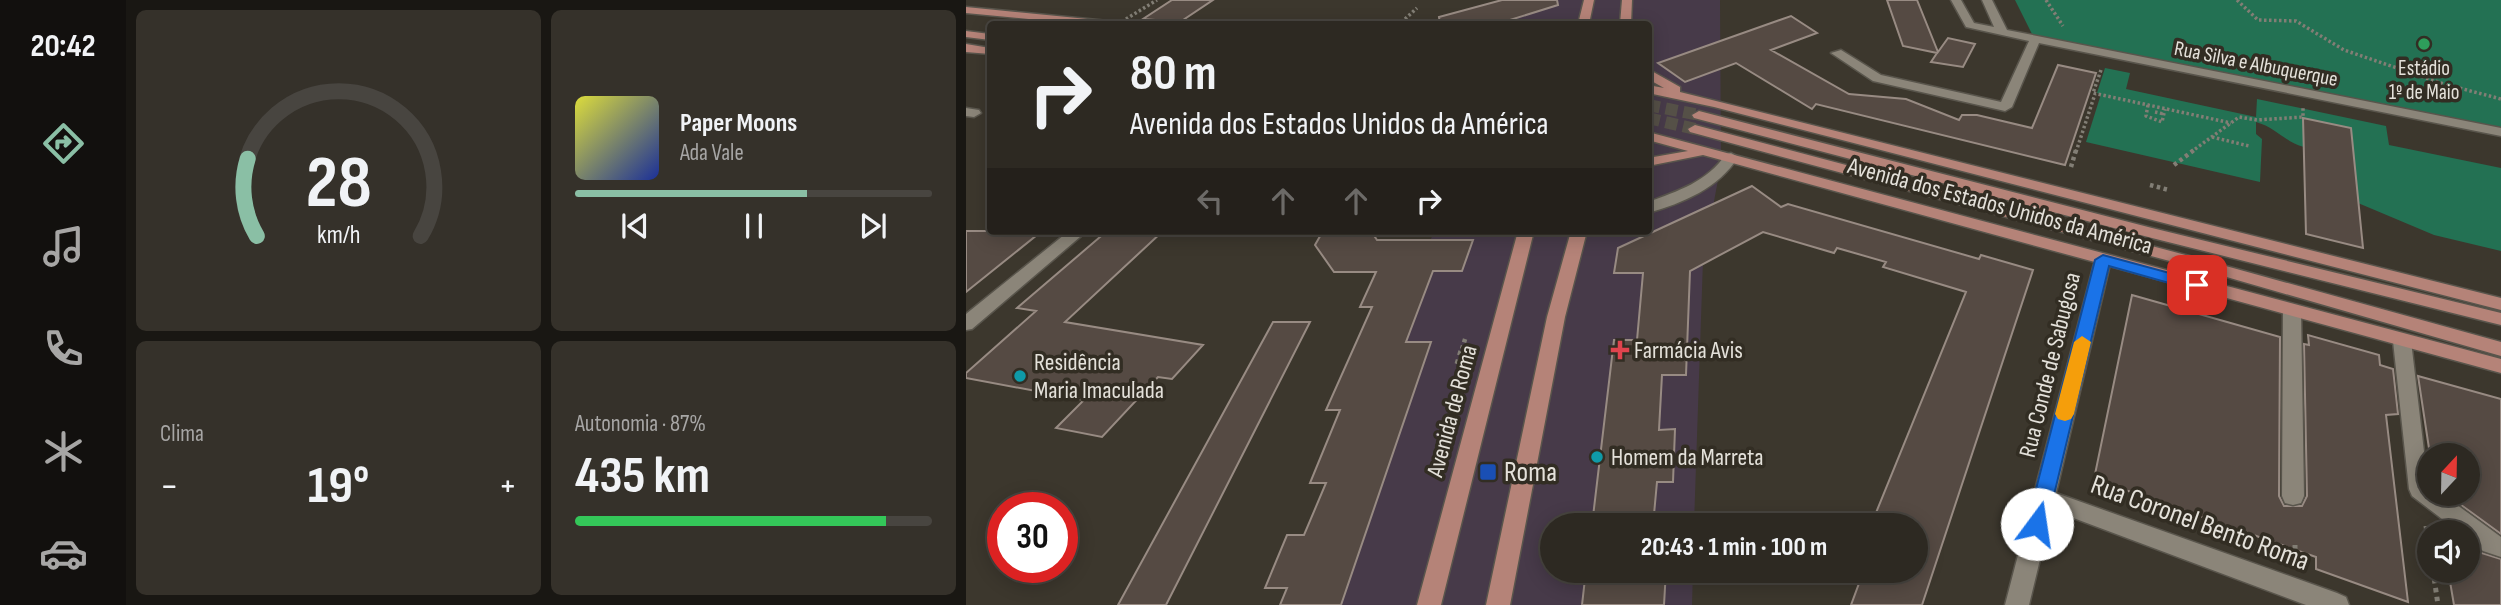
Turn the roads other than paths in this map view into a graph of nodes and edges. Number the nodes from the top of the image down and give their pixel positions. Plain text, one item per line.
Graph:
1 (1589, 0) edge
2 (1627, 0) edge
3 (1956, 0) edge
4 (1987, 0) edge
5 (966, 10) edge
6 (1078, 21) edge
7 (1584, 21) edge
8 (1626, 21) edge
9 (966, 22) edge
10 (987, 25) edge
11 (2003, 33) junction
12 (966, 34) edge
13 (987, 37) edge
14 (2035, 40) junction
15 (966, 48) edge
16 (987, 51) edge
17 (1837, 53) dead end
18 (1652, 76) edge
19 (1652, 90) edge
20 (1683, 96) junction
21 (2501, 132) edge
22 (1652, 137) edge
23 (1724, 155) junction
24 (1652, 161) edge
25 (1652, 206) edge
26 (1074, 235) edge
27 (1525, 235) edge
28 (1577, 235) edge
29 (2103, 260) junction
30 (2501, 304) edge
31 (2292, 311) junction
32 (2501, 319) edge
33 (966, 324) edge
34 (2402, 341) junction
35 (2501, 349) edge
36 (2501, 366) edge
37 (2293, 496) dead end
38 (2044, 498) junction
39 (2501, 547) edge
40 (1429, 605) edge
41 (1497, 605) edge
42 (2017, 605) edge
43 (2337, 605) edge

1 - 7 main road
2 - 8 main road
3 - 11 street, Rua Silva e Albuquerque
4 - 11 street
5 - 6 main road
9 - 10 main road
11 - 14 street, Rua Silva e Albuquerque
12 - 13 main road
14 - 17 street
14 - 21 street, Rua Silva e Albuquerque
15 - 16 main road
18 - 20 main road
19 - 20 main road, Avenida dos Estados Unidos da América
20 - 30 main road, Avenida dos Estados Unidos da América
22 - 23 main road, Avenida dos Estados Unidos da América
23 - 24 main road
23 - 25 street
23 - 29 main road, Avenida dos Estados Unidos da América
26 - 33 street
27 - 40 main road, Avenida de Roma
28 - 41 main road
29 - 31 main road, Avenida dos Estados Unidos da América
29 - 38 street, Rua Conde de Sabugosa
31 - 34 main road, Avenida dos Estados Unidos da América
31 - 37 street
32 - 35 main road, Avenida dos Estados Unidos da América
34 - 36 main road, Avenida dos Estados Unidos da América
34 - 39 street
38 - 42 street, Rua Conde de Sabugosa
38 - 43 street, Rua Coronel Bento Roma

